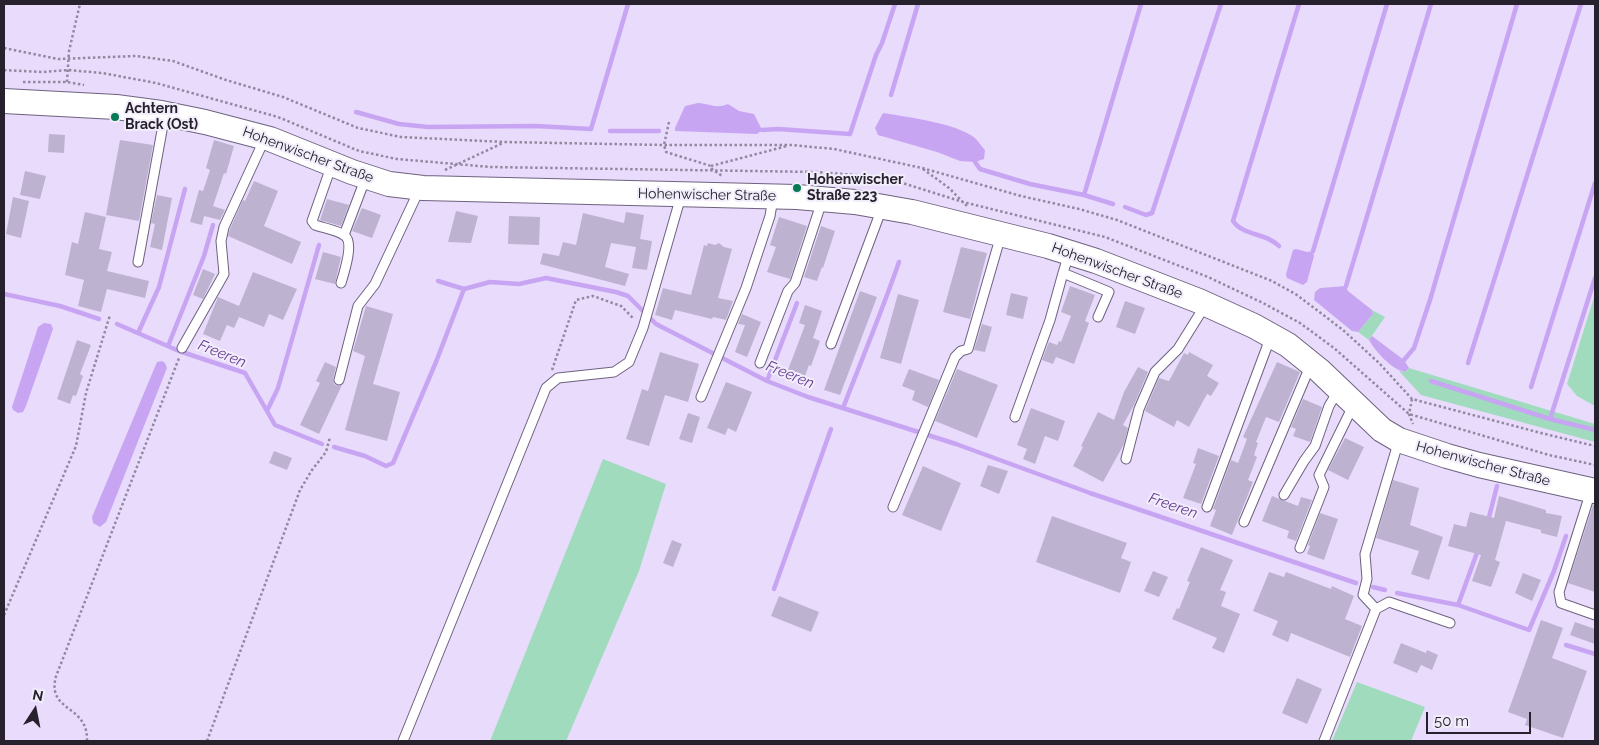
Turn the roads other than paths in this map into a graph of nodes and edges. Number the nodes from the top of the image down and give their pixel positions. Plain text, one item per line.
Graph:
1 (4, 101) edge
2 (165, 114) junction
3 (265, 138) junction
4 (332, 164) junction
5 (366, 177) junction
6 (420, 188) junction
7 (681, 194) junction
8 (773, 196) junction
9 (823, 199) junction
10 (882, 207) junction
11 (344, 235) junction
12 (1001, 235) junction
13 (138, 262) dead end
14 (1066, 263) junction
15 (341, 283) dead end
16 (1206, 304) junction
17 (1098, 317) dead end
18 (1271, 336) junction
19 (831, 344) dead end
20 (181, 351) road end
21 (760, 363) dead end
22 (1311, 364) junction
23 (338, 380) dead end
24 (1347, 395) junction
25 (701, 397) dead end
26 (1015, 417) dead end
27 (1399, 440) junction
28 (1126, 459) dead end
29 (1593, 491) edge
30 (1284, 495) dead end
31 (893, 507) dead end
32 (1207, 507) dead end
33 (1244, 522) dead end
34 (1300, 548) dead end
35 (1376, 609) junction
36 (1595, 615) edge
37 (1450, 623) dead end
38 (403, 741) edge
39 (1324, 741) edge

1 - 2 main road, Hohenwischer Straße
2 - 3 main road, Hohenwischer Straße
2 - 13 lane
3 - 4 main road, Hohenwischer Straße
3 - 20 lane
4 - 5 main road, Hohenwischer Straße
4 - 11 lane
5 - 6 main road, Hohenwischer Straße
5 - 11 lane
6 - 7 main road, Hohenwischer Straße
6 - 23 lane
7 - 8 main road, Hohenwischer Straße
7 - 38 lane
8 - 9 main road, Hohenwischer Straße
8 - 25 lane
9 - 10 main road, Hohenwischer Straße
9 - 21 lane
10 - 12 main road, Hohenwischer Straße
10 - 19 lane
11 - 15 lane
12 - 14 main road, Hohenwischer Straße
12 - 31 lane
14 - 16 main road, Hohenwischer Straße
14 - 17 lane
14 - 26 lane
16 - 18 main road, Hohenwischer Straße
16 - 28 lane
18 - 22 main road, Hohenwischer Straße
18 - 32 lane
22 - 24 main road, Hohenwischer Straße
22 - 33 lane
24 - 27 main road, Hohenwischer Straße
24 - 30 lane
24 - 34 lane
27 - 29 main road, Hohenwischer Straße
27 - 35 lane
29 - 36 lane
35 - 37 lane
35 - 39 lane

